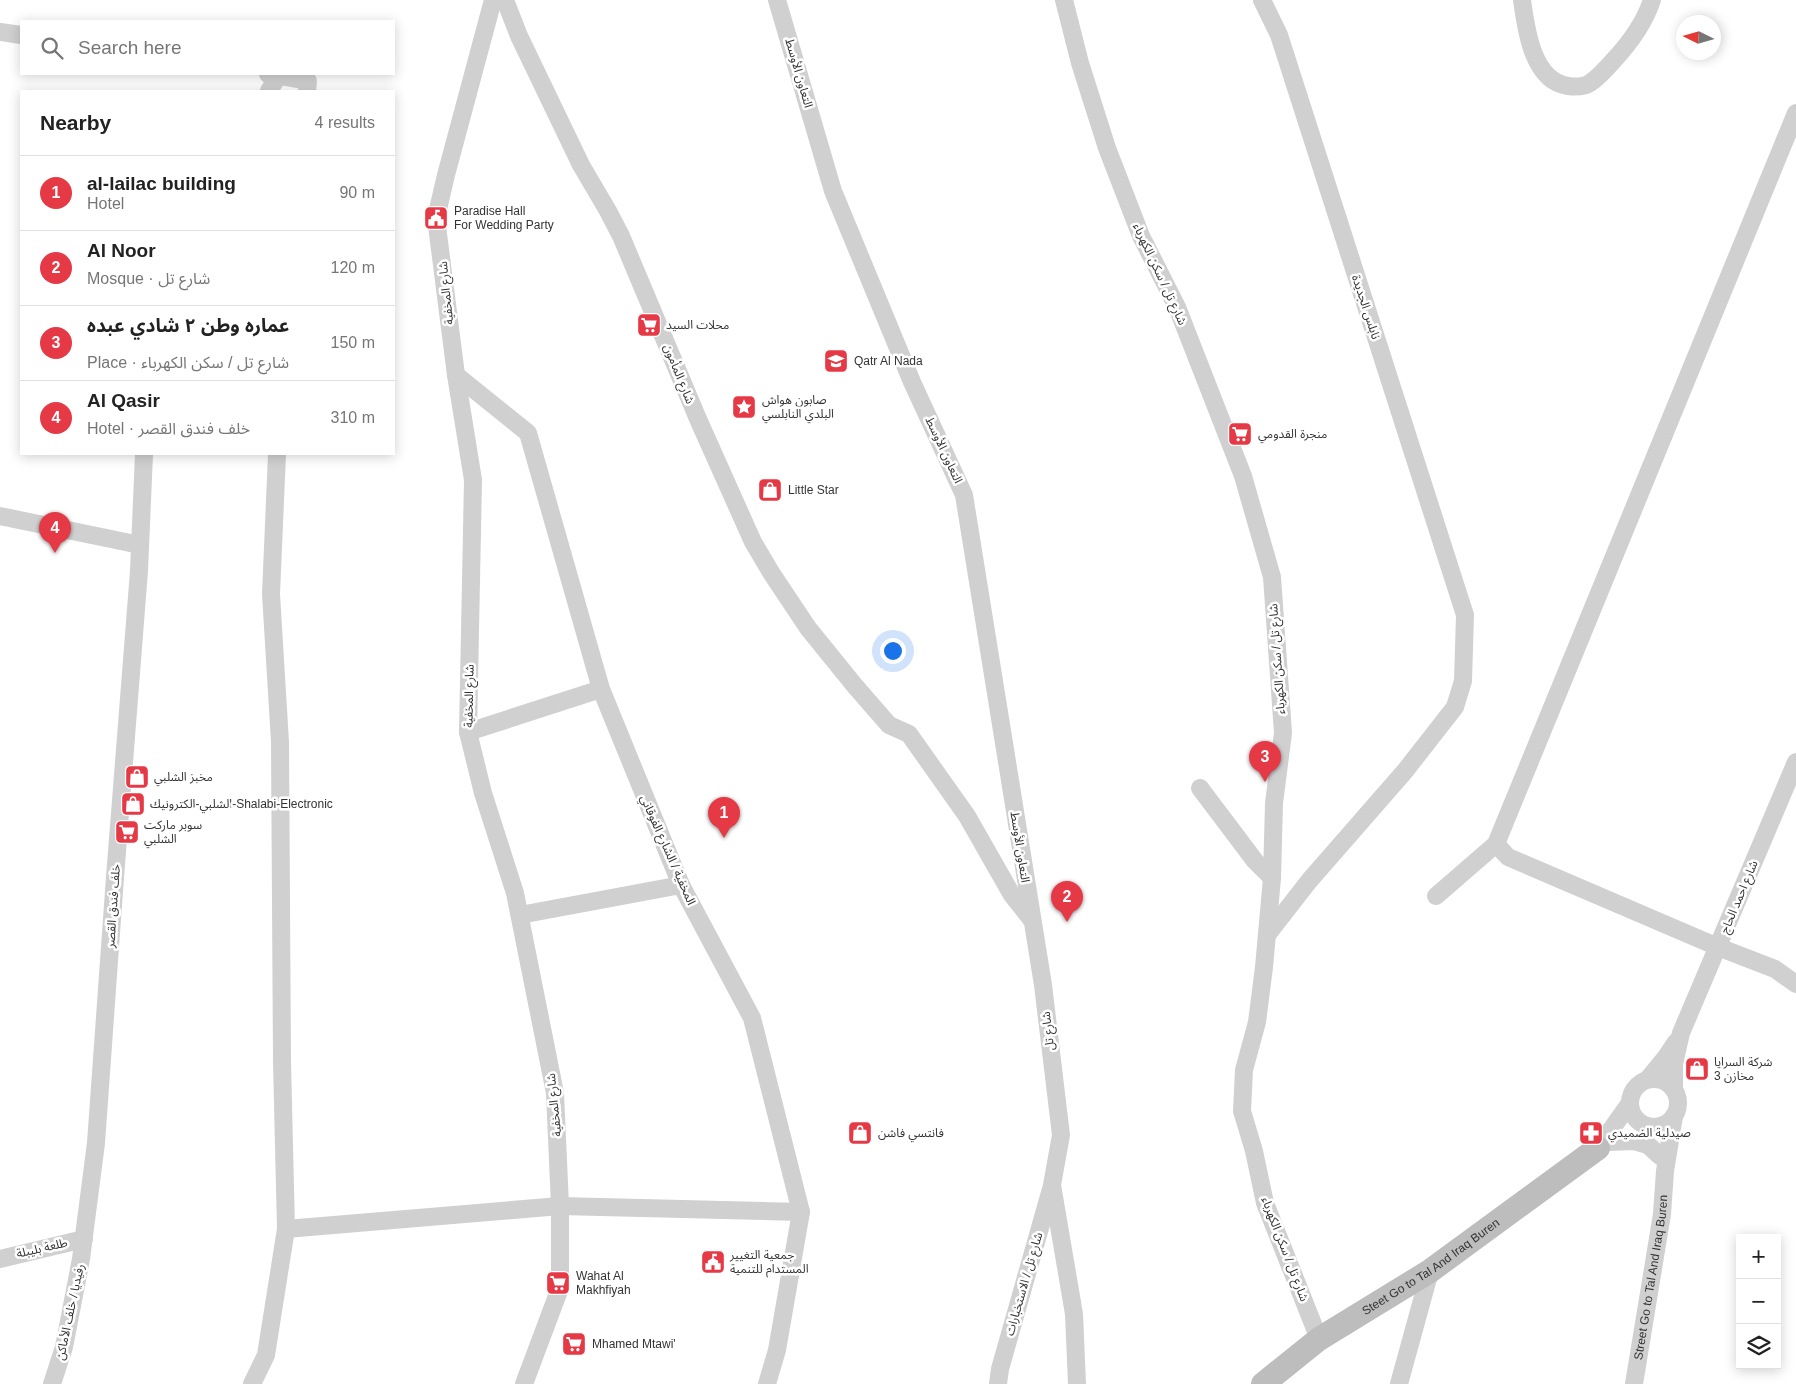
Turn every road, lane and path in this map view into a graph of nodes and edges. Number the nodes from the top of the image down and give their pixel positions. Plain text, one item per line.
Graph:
1 (493, 0) edge
2 (505, 0) edge
3 (777, 0) edge
4 (1064, 0) edge
5 (1262, 0) edge
6 (1522, 0) edge
7 (1652, 0) edge
8 (0, 32) edge
9 (20, 35) edge
10 (273, 75) edge
11 (269, 90) edge
12 (306, 90) edge
13 (1796, 114) edge
14 (456, 375) junction
15 (144, 455) edge
16 (277, 455) edge
17 (0, 516) edge
18 (140, 545) junction
19 (601, 689) junction
20 (890, 725) joint
21 (468, 732) junction
22 (1796, 762) edge
23 (1200, 788) dead end
24 (1496, 844) junction
25 (1272, 878) junction
26 (681, 884) junction
27 (1436, 896) dead end
28 (520, 915) junction
29 (1032, 922) junction
30 (1267, 935) junction
31 (1718, 947) junction
32 (1796, 984) edge
33 (1681, 1033) junction
34 (1648, 1079) junction
35 (1674, 1088) junction
36 (1630, 1103) junction
37 (1674, 1116) junction
38 (1646, 1126) junction
39 (1603, 1145) junction
40 (1662, 1164) junction
41 (1052, 1185) junction
42 (560, 1206) junction
43 (801, 1212) junction
44 (286, 1228) junction
45 (84, 1239) junction
46 (0, 1258) edge
47 (1430, 1271) junction
48 (1320, 1339) junction
49 (52, 1384) edge
50 (252, 1384) edge
51 (524, 1384) edge
52 (767, 1384) edge
53 (998, 1384) edge
54 (1077, 1384) edge
55 (1263, 1384) edge
56 (1399, 1384) edge
57 (1634, 1384) edge

1 - 14 street, شارع المخفية
2 - 20 street, شارع المأمون
3 - 29 street, التعاون الأوسط
4 - 25 street, شارع تل / سكن الكهرباء
5 - 30 street, نابلس الجديدة
6 - 7 street
8 - 9 street
10 - 11 street
10 - 12 street
13 - 24 street
14 - 19 street, المخفية / الشارع الفوقاني
14 - 21 street, شارع المخفية
15 - 18 street, خلف فندق القصر
16 - 44 street
17 - 18 street
18 - 45 street, خلف فندق القصر
19 - 21 street
19 - 26 street, المخفية / الشارع الفوقاني
20 - 29 street, شارع تل
21 - 28 street, شارع المخفية
22 - 31 street, شارع احمد الحاج
23 - 25 street
24 - 27 street
24 - 31 street
25 - 30 street, شارع تل / سكن الكهرباء
26 - 28 street
26 - 43 street, المخفية / الشارع الفوقاني
28 - 42 street, شارع المخفية
29 - 41 street, شارع تل
30 - 48 street, شارع تل / سكن الكهرباء
31 - 32 street
31 - 33 street, شارع احمد الحاج
33 - 34 street
33 - 35 street
34 - 35 street
34 - 36 street
35 - 37 street
36 - 38 street
36 - 39 street
37 - 38 street
37 - 40 street, Street Go to Tal And Iraq Buren
38 - 39 street
38 - 40 street
39 - 40 street
39 - 47 street, Steet Go to Tal And Iraq Buren
40 - 57 street, Street Go to Tal And Iraq Buren
41 - 53 street, شارع تل / الاستخبارات
41 - 54 street, شارع تل
42 - 43 street
42 - 44 street
42 - 51 street, شارع المخفية
43 - 52 street, المخفية / الشارع الفوقاني
44 - 50 street
45 - 46 street, طلعة بليبلة
45 - 49 street, رفيديا / خلف الأماكن
47 - 48 street, Steet Go to Tal And Iraq Buren
47 - 56 street
48 - 55 street, Steet Go to Tal And Iraq Buren

